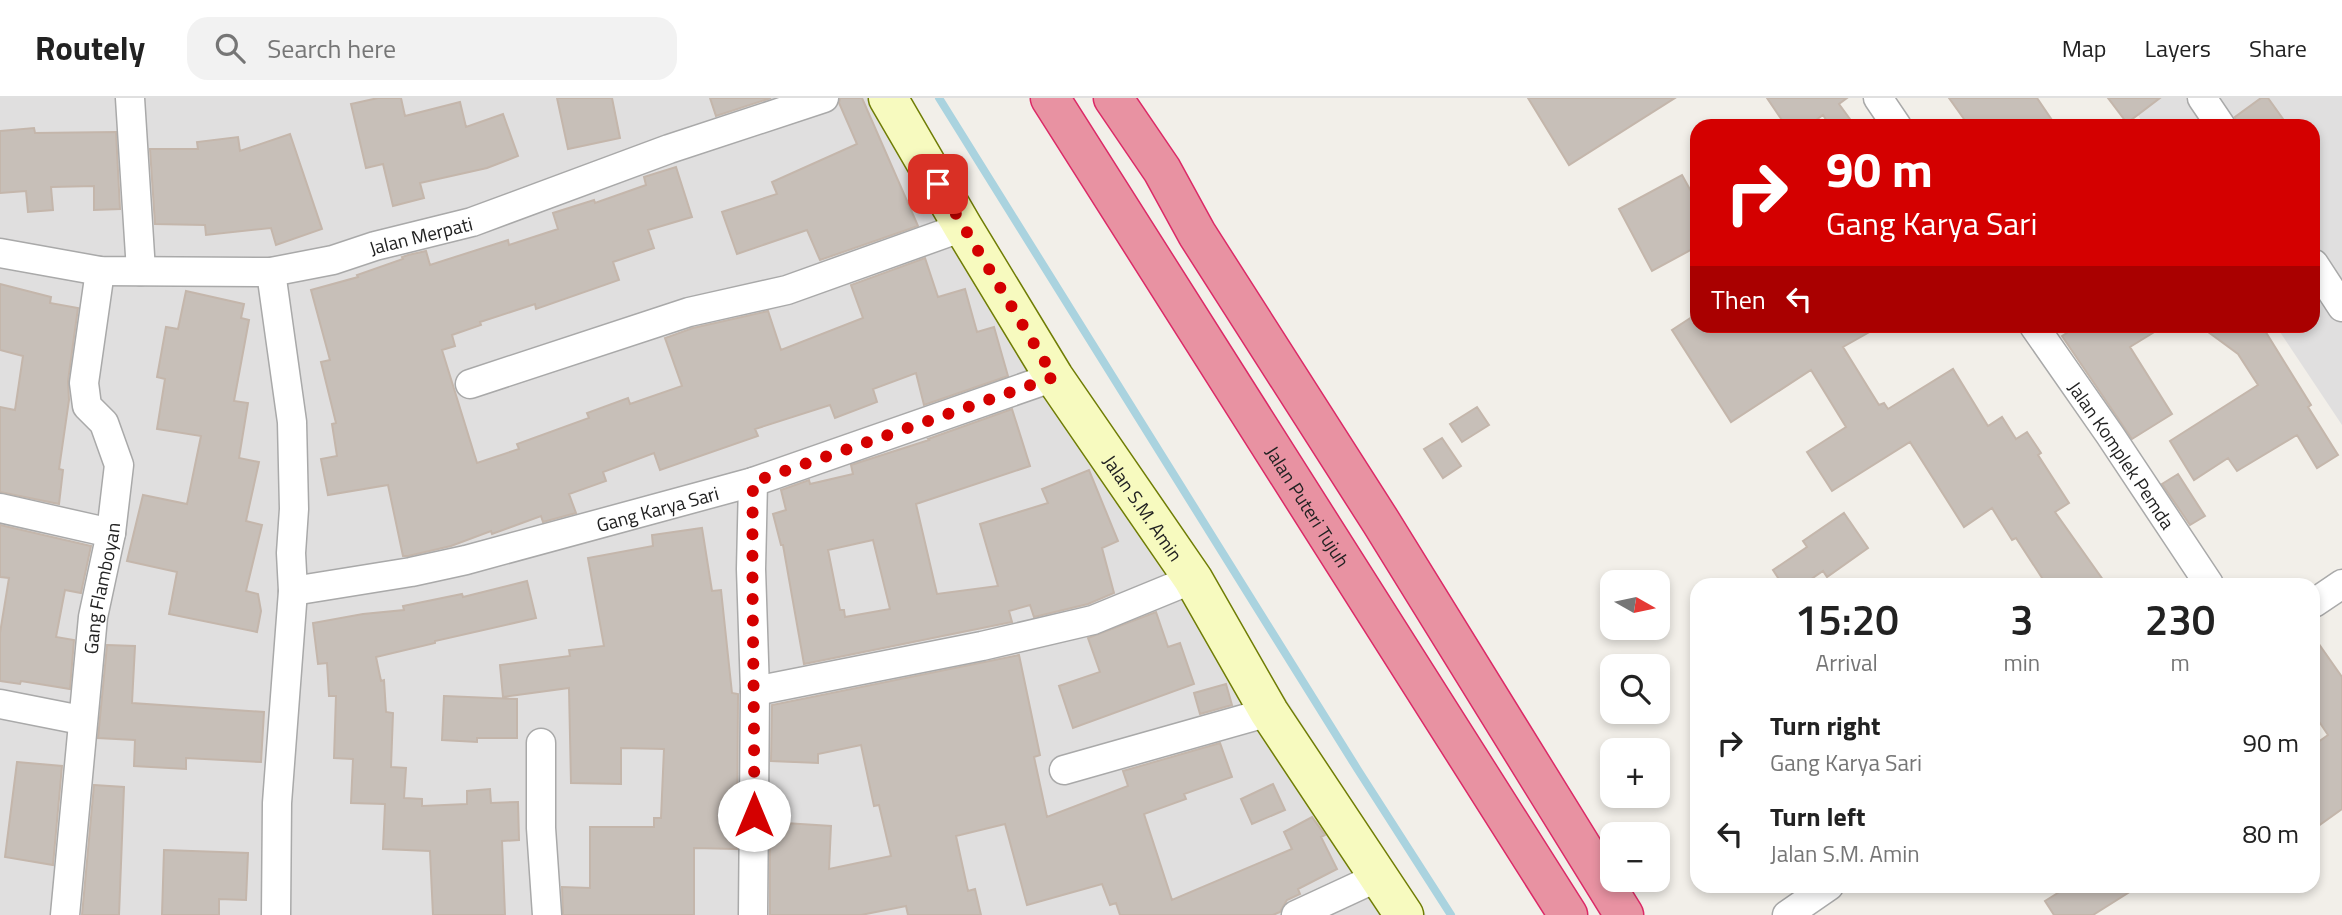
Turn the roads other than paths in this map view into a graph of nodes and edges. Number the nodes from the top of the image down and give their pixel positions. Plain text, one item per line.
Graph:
1 (130, 98) edge
2 (824, 98) edge
3 (888, 98) edge
4 (1050, 98) edge
5 (1113, 98) edge
6 (1878, 98) edge
7 (2202, 98) edge
8 (1892, 119) edge
9 (2216, 119) edge
10 (963, 227) junction
11 (0, 253) edge
12 (100, 271) junction
13 (141, 271) junction
14 (271, 272) junction
15 (2320, 273) edge
16 (2342, 307) edge
17 (2039, 333) edge
18 (1054, 377) junction
19 (470, 384) dead end
20 (753, 482) junction
21 (0, 508) edge
22 (111, 533) junction
23 (2205, 578) edge
24 (1193, 579) junction
25 (2342, 584) edge
26 (293, 591) junction
27 (2320, 599) edge
28 (755, 691) junction
29 (0, 704) edge
30 (1269, 712) junction
31 (82, 720) junction
32 (541, 744) dead end
33 (1063, 770) dead end
34 (1378, 877) junction
35 (1819, 893) edge
36 (65, 915) edge
37 (275, 915) edge
38 (547, 915) edge
39 (753, 915) edge
40 (1296, 915) edge
41 (1404, 915) edge
42 (1568, 915) edge
43 (1624, 915) edge
44 (1787, 915) edge

1 - 13 street
2 - 14 street, Jalan Merpati
3 - 10 street, Jalan S.M. Amin
4 - 42 highway, Jalan Puteri Tujuh
5 - 43 highway
6 - 8 street
7 - 9 street
10 - 18 street, Jalan S.M. Amin
10 - 19 street
11 - 12 street, Jalan Merpati
12 - 13 street, Jalan Merpati
12 - 22 street, Gang Flamboyan
13 - 14 street, Jalan Merpati
14 - 26 street
15 - 16 street
17 - 23 street, Jalan Komplek Pemda
18 - 20 street, Gang Karya Sari
18 - 24 street, Jalan S.M. Amin
20 - 26 street, Gang Karya Sari
20 - 28 street
21 - 22 street
22 - 31 street, Gang Flamboyan
24 - 28 street
24 - 30 street, Jalan S.M. Amin
25 - 27 street
26 - 37 street
28 - 39 street
29 - 31 street
30 - 33 street
30 - 34 street, Jalan S.M. Amin
31 - 36 street, Gang Flamboyan
32 - 38 street
34 - 40 street
34 - 41 street, Jalan S.M. Amin
35 - 44 street

